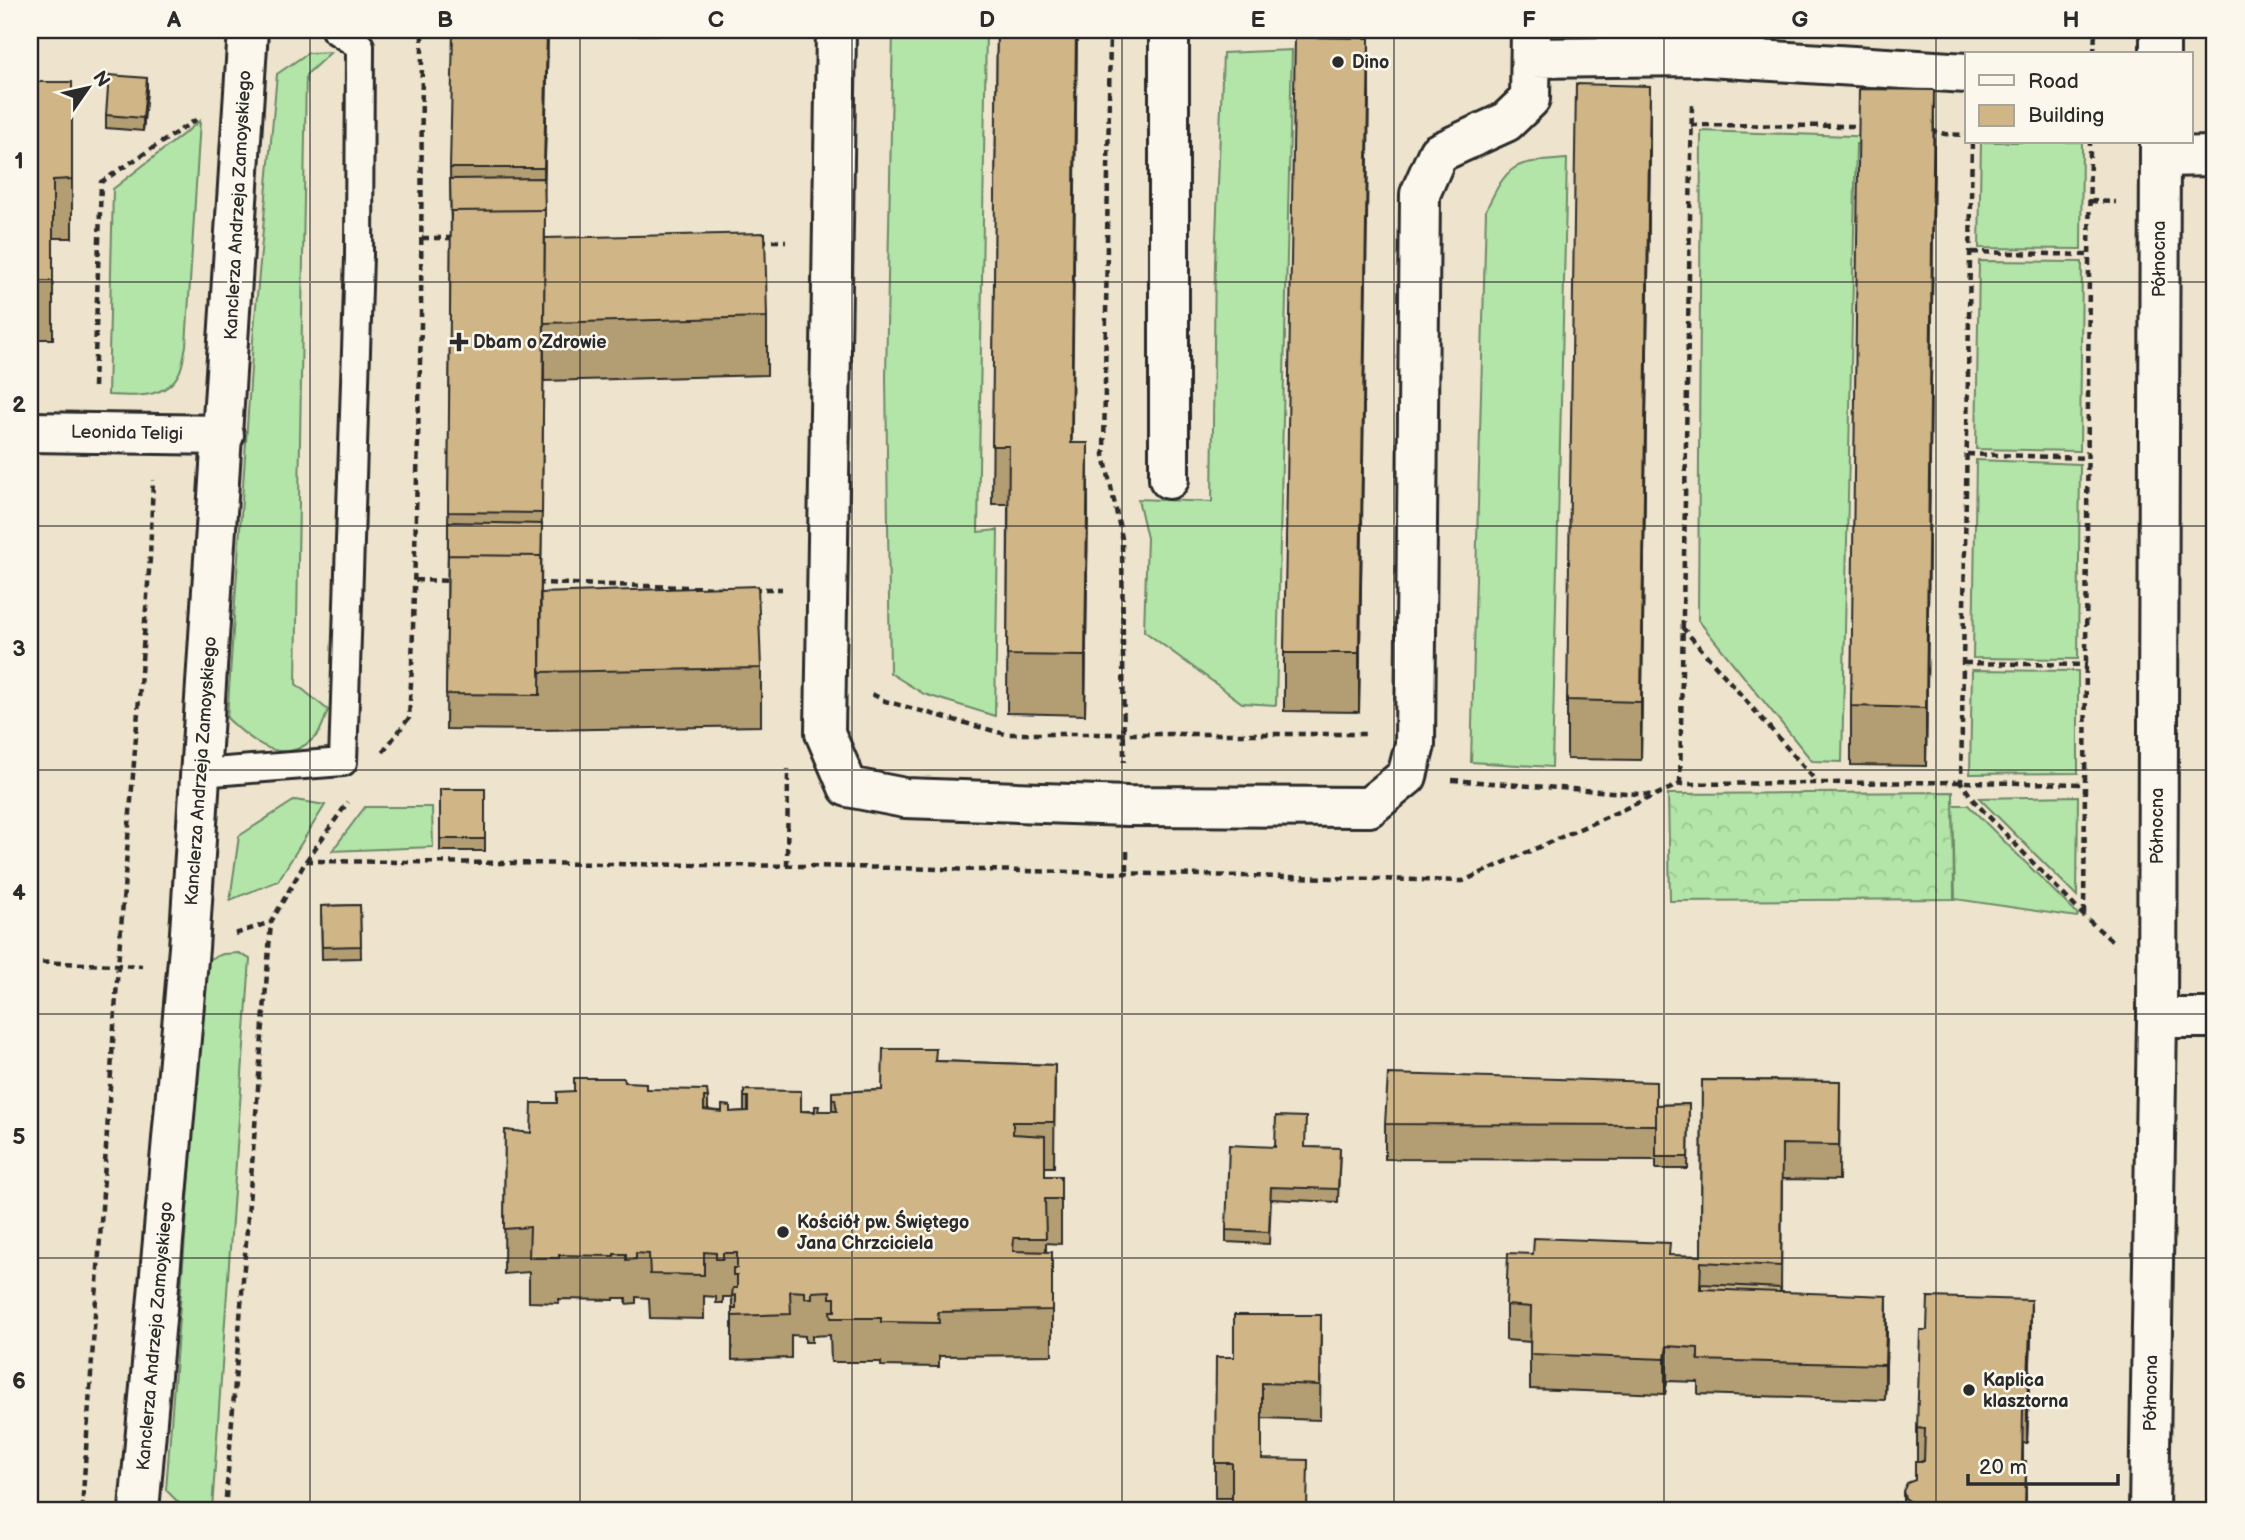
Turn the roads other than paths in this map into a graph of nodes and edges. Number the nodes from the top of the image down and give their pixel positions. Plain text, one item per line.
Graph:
1 (248, 30) edge
2 (335, 30) edge
3 (836, 30) edge
4 (1169, 30) edge
5 (2160, 30) edge
6 (1531, 44) edge
7 (2160, 52) edge
8 (1965, 73) edge
9 (2160, 149) edge
10 (2215, 156) edge
11 (30, 432) edge
12 (224, 435) junction
13 (1169, 479) dead end
14 (200, 773) junction
15 (2157, 1018) junction
16 (2215, 1018) edge
17 (139, 1510) edge
18 (2149, 1510) edge

1 - 12 street, Kanclerza Andrzeja Zamoyskiego
2 - 14 lane
3 - 6 street
4 - 13 street
5 - 7 street
6 - 8 street
9 - 10 street
9 - 15 street, Północna
11 - 12 street, Leonida Teligi
12 - 14 street, Kanclerza Andrzeja Zamoyskiego
14 - 17 street, Kanclerza Andrzeja Zamoyskiego
15 - 16 street
15 - 18 street, Północna

